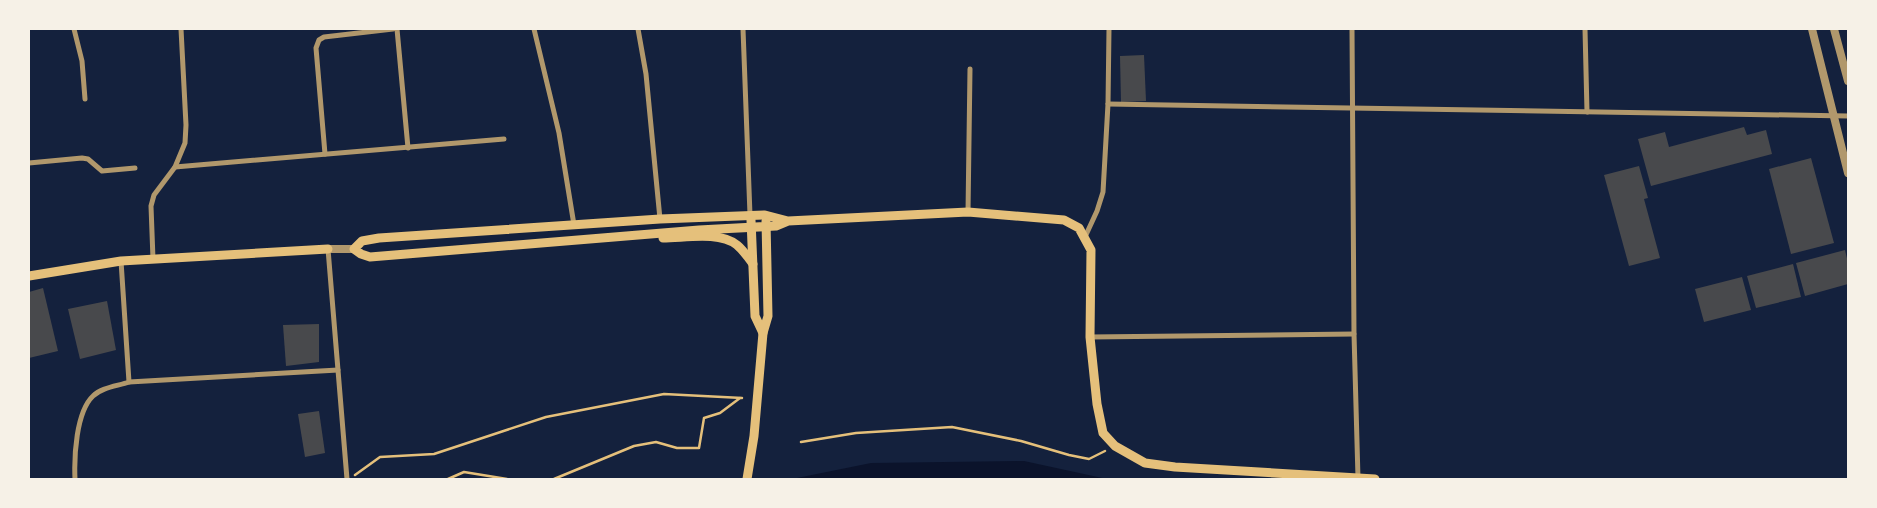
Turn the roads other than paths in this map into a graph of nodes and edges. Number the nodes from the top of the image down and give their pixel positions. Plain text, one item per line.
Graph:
1 (74, 29) edge
2 (181, 29) edge
3 (393, 29) edge
4 (397, 29) edge
5 (534, 29) edge
6 (638, 29) edge
7 (743, 29) edge
8 (1109, 29) edge
9 (1352, 29) edge
10 (1585, 29) edge
11 (1812, 29) edge
12 (1834, 29) edge
13 (970, 69) dead end
14 (1848, 82) edge
15 (85, 99) dead end
16 (1108, 104) junction
17 (1353, 108) junction
18 (1587, 112) junction
19 (1834, 116) junction
20 (1848, 116) edge
21 (504, 139) dead end
22 (408, 148) junction
23 (325, 154) junction
24 (29, 164) edge
25 (175, 167) junction
26 (135, 168) dead end
27 (1848, 173) edge
28 (968, 212) junction
29 (750, 215) junction
30 (765, 215) junction
31 (660, 218) junction
32 (788, 221) junction
33 (574, 225) junction
34 (751, 226) junction
35 (766, 227) junction
36 (622, 236) junction
37 (1085, 237) junction
38 (328, 249) junction
39 (354, 249) junction
40 (153, 259) junction
41 (121, 261) junction
42 (752, 264) junction
43 (29, 276) edge
44 (763, 333) junction
45 (1354, 334) junction
46 (1090, 336) junction
47 (338, 370) junction
48 (129, 382) junction
49 (1358, 478) edge
50 (75, 479) edge
51 (347, 479) edge
52 (748, 479) edge
53 (1375, 479) edge

1 - 15 street
2 - 25 street
3 - 23 street
4 - 22 street
5 - 33 street
6 - 31 street
7 - 29 street
8 - 16 street
9 - 17 street
10 - 18 street
11 - 19 street
12 - 14 street
13 - 28 street
16 - 17 street
16 - 37 street
17 - 18 street
17 - 45 street
18 - 19 street
19 - 20 street
19 - 27 street
21 - 22 street
22 - 23 street
23 - 25 street
24 - 26 street
25 - 40 street
28 - 32 main road
28 - 37 main road
29 - 30 main road
29 - 31 main road
29 - 34 main road
30 - 32 main road
30 - 35 main road
31 - 33 main road
32 - 35 main road
33 - 39 main road
34 - 35 main road
34 - 36 main road
34 - 42 main road
35 - 44 main road
36 - 39 main road
36 - 42 main road
37 - 46 main road
38 - 39 street
38 - 40 main road
38 - 47 street
40 - 41 main road
41 - 43 main road
41 - 48 street
42 - 44 main road
44 - 52 main road
45 - 46 street
45 - 49 street
46 - 49 main road
47 - 48 street
47 - 51 street
48 - 50 street
49 - 53 main road

